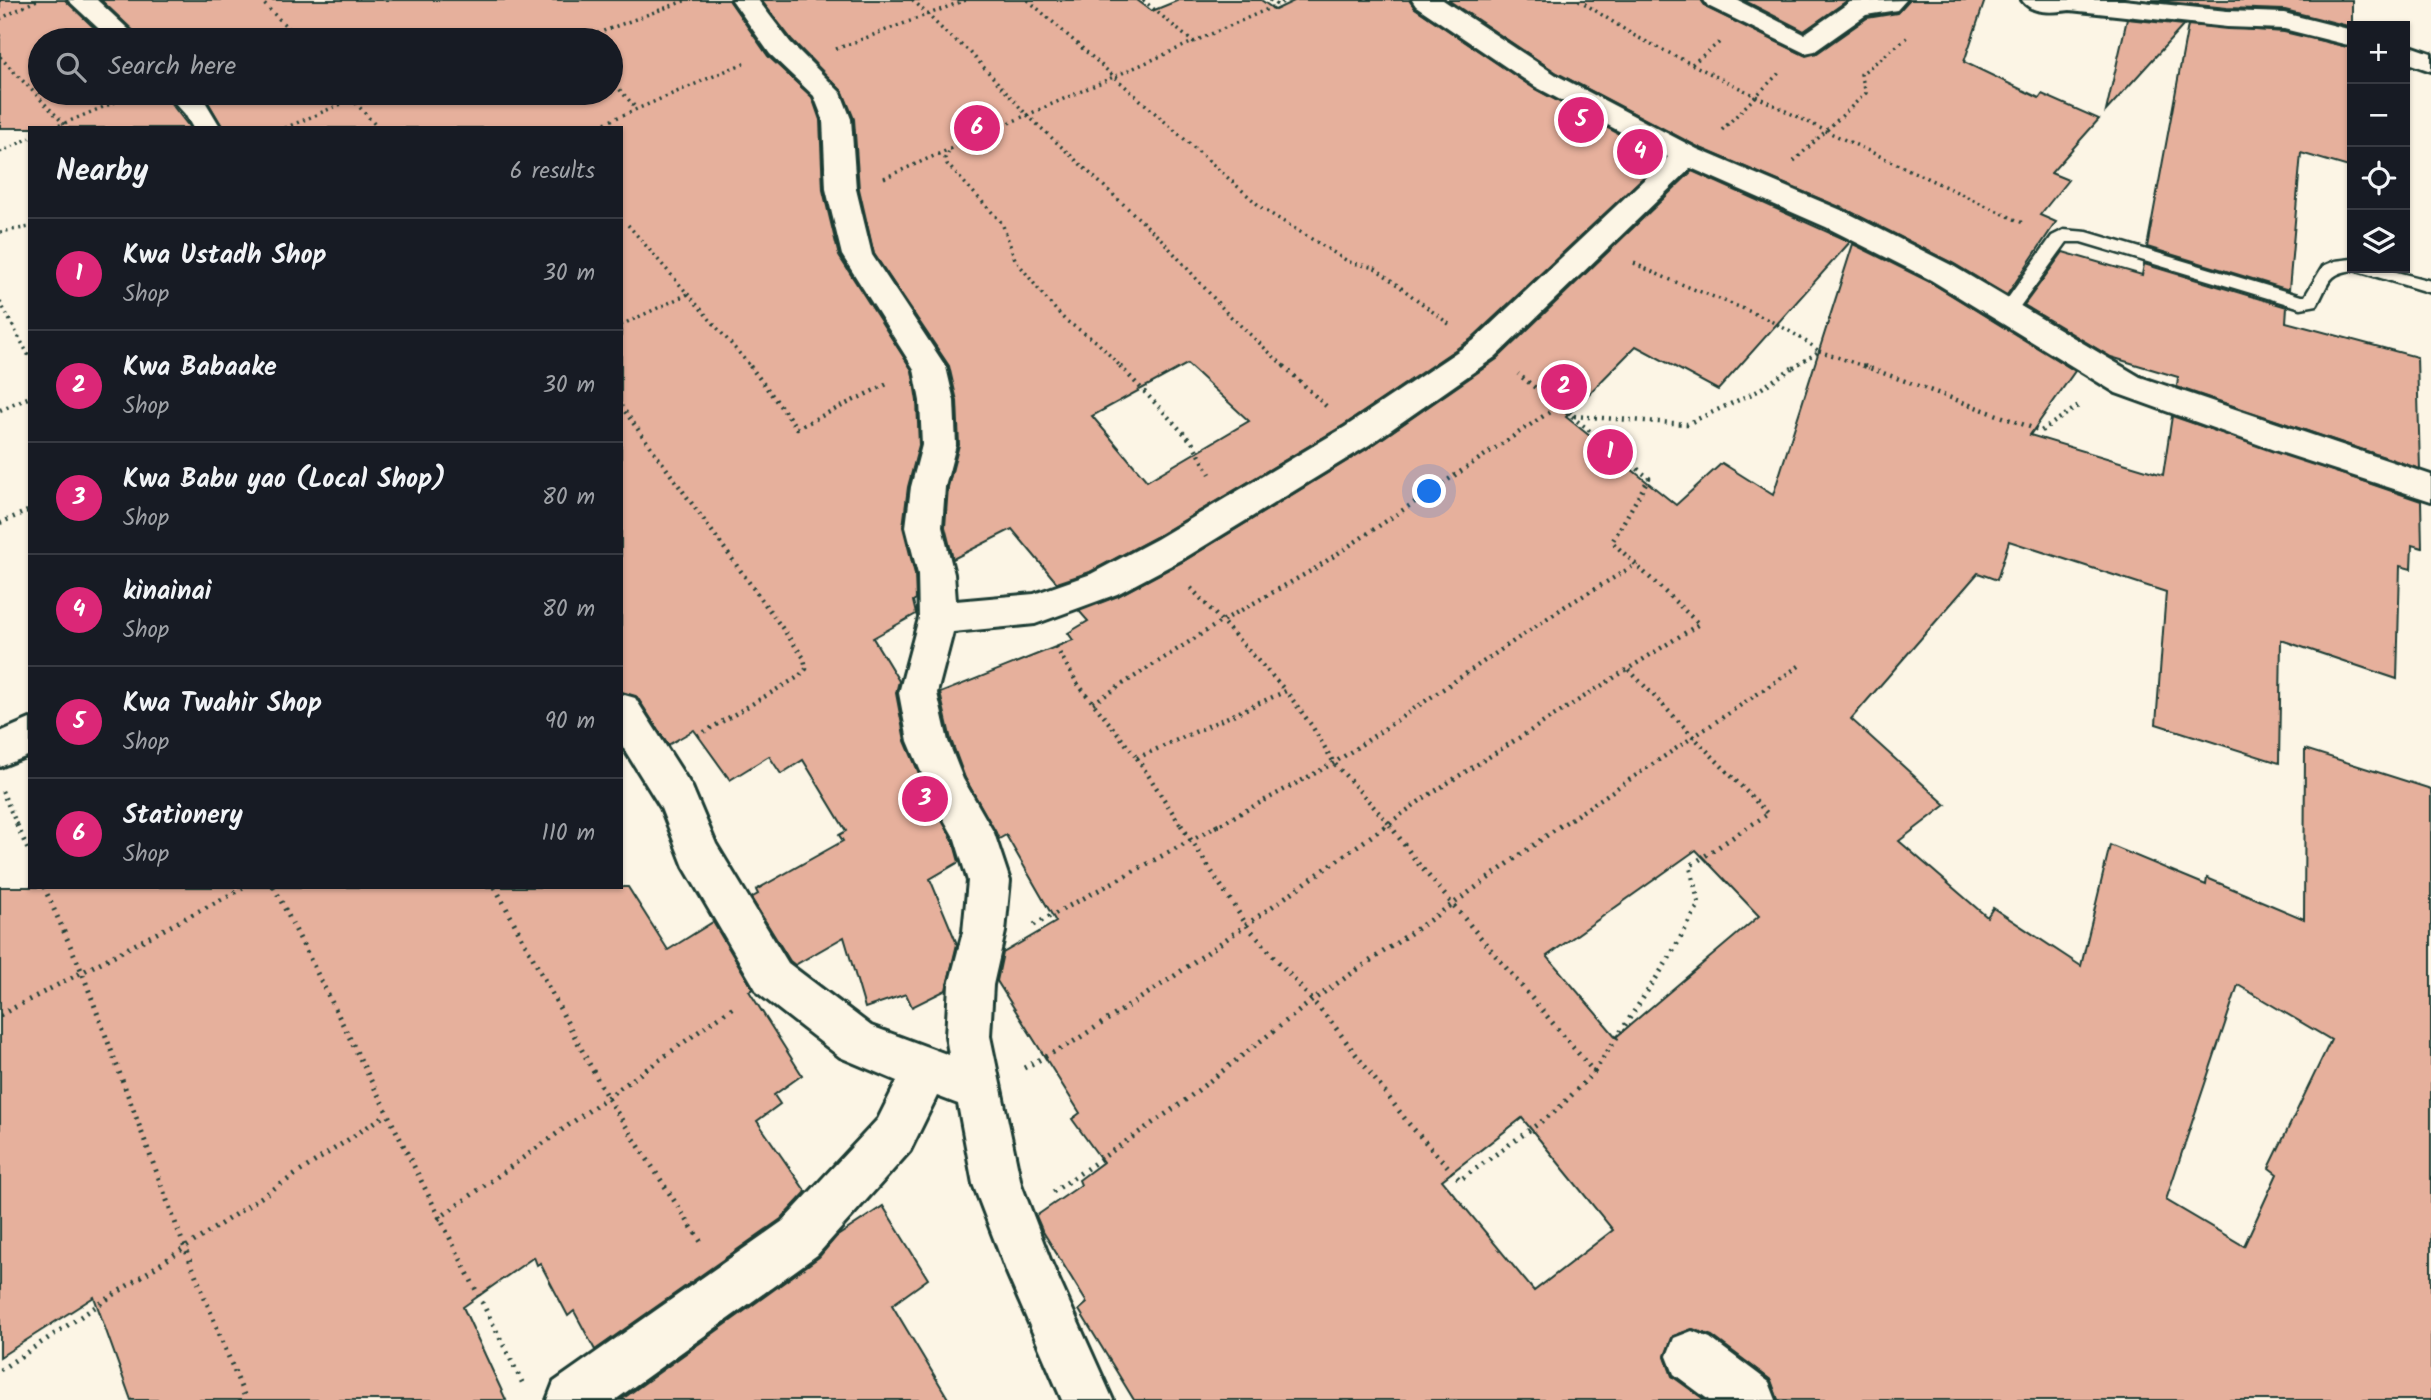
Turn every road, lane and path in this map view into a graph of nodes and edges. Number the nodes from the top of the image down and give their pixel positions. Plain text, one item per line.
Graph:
1 (37, 0) edge
2 (81, 0) edge
3 (260, 0) edge
4 (687, 0) edge
5 (744, 0) edge
6 (913, 0) edge
7 (967, 0) edge
8 (1028, 0) edge
9 (1143, 0) edge
10 (1270, 0) edge
11 (1288, 0) edge
12 (1425, 0) edge
13 (1578, 0) edge
14 (1717, 0) edge
15 (2035, 0) edge
16 (1891, 2) edge
17 (1277, 5) junction
18 (928, 15) junction
19 (0, 19) edge
20 (113, 28) edge
21 (288, 28) edge
22 (611, 28) edge
23 (2347, 37) edge
24 (1194, 43) junction
25 (1805, 45) junction
26 (2410, 54) edge
27 (789, 56) junction
28 (1, 58) edge
29 (2431, 62) edge
30 (1114, 78) junction
31 (28, 86) edge
32 (623, 93) edge
33 (1758, 97) junction
34 (47, 105) edge
35 (108, 105) edge
36 (192, 105) edge
37 (342, 105) edge
38 (358, 105) edge
39 (637, 108) junction
40 (1026, 114) junction
41 (64, 123) junction
42 (57, 126) edge
43 (66, 126) edge
44 (205, 126) edge
45 (290, 126) edge
46 (376, 126) edge
47 (597, 126) edge
48 (1824, 130) junction
49 (28, 139) edge
50 (950, 151) junction
51 (0, 152) edge
52 (1690, 156) junction
53 (1766, 189) junction
54 (841, 190) junction
55 (628, 225) dead end
56 (28, 227) edge
57 (0, 232) edge
58 (1604, 235) junction
59 (2058, 240) junction
60 (2347, 265) edge
61 (2379, 273) edge
62 (2431, 287) edge
63 (688, 295) junction
64 (0, 302) edge
65 (2007, 312) junction
66 (623, 324) edge
67 (1484, 349) junction
68 (1819, 351) junction
69 (28, 354) edge
70 (930, 367) junction
71 (2128, 385) junction
72 (28, 398) edge
73 (1560, 405) junction
74 (623, 409) edge
75 (0, 410) edge
76 (1573, 416) junction
77 (1357, 436) junction
78 (2431, 488) edge
79 (1231, 510) junction
80 (28, 511) edge
81 (0, 523) edge
82 (1160, 554) junction
83 (1637, 564) junction
84 (1035, 610) junction
85 (938, 618) junction
86 (1222, 621) junction
87 (1798, 666) dead end
88 (1629, 670) junction
89 (1286, 691) junction
90 (1093, 703) junction
91 (623, 713) edge
92 (1690, 736) junction
93 (28, 737) edge
94 (0, 750) edge
95 (1137, 758) junction
96 (654, 762) junction
97 (1334, 763) junction
98 (0, 786) edge
99 (1390, 825) junction
100 (1193, 841) junction
101 (28, 849) edge
102 (45, 889) edge
103 (241, 889) edge
104 (275, 889) edge
105 (496, 889) edge
106 (1453, 904) junction
107 (1248, 927) junction
108 (978, 955) junction
109 (82, 972) junction
110 (774, 978) junction
111 (1313, 1000) junction
112 (0, 1014) edge
113 (926, 1070) junction
114 (1594, 1072) junction
115 (979, 1088) junction
116 (607, 1097) junction
117 (387, 1114) junction
118 (438, 1219) junction
119 (1012, 1221) junction
120 (184, 1246) junction
121 (730, 1287) junction
122 (1692, 1356) dead end
123 (0, 1370) edge
124 (525, 1388) dead end
125 (246, 1400) edge
126 (572, 1400) edge
127 (1088, 1400) edge
128 (1751, 1400) edge

1 - 19 path
2 - 20 street
3 - 21 path
4 - 22 path
5 - 27 street
6 - 18 path
7 - 18 path
8 - 30 path
9 - 24 path
10 - 17 path
11 - 17 path
12 - 52 street
13 - 33 path
14 - 25 street
15 - 23 street
16 - 25 street
16 - 48 path
17 - 24 path
18 - 27 path
18 - 40 path
24 - 30 path
25 - 33 path
26 - 29 street
27 - 39 path
27 - 54 street
28 - 31 path
30 - 40 path
30 - 67 path
32 - 39 path
33 - 48 path
33 - 52 path
34 - 41 path
35 - 41 path
36 - 44 street
37 - 45 path
38 - 46 path
39 - 47 path
40 - 50 path
40 - 77 path
41 - 42 path
41 - 43 path
48 - 53 path
48 - 59 path
49 - 51 path
50 - 54 path
50 - 79 path
52 - 53 street
52 - 58 street
53 - 65 street
54 - 70 street
55 - 63 path
56 - 57 path
58 - 67 street
58 - 68 path
59 - 60 lane
59 - 65 lane
61 - 62 lane
63 - 66 path
63 - 70 path
64 - 69 path
65 - 71 street
67 - 73 path
67 - 77 street
68 - 71 path
68 - 76 path
70 - 85 street
71 - 78 street
72 - 75 path
73 - 76 path
73 - 86 path
74 - 96 path
76 - 83 path
77 - 79 street
79 - 82 street
80 - 81 path
82 - 84 street
82 - 86 path
83 - 88 path
83 - 97 path
84 - 85 street
84 - 90 path
85 - 108 street
86 - 89 path
86 - 90 path
87 - 92 path
88 - 92 path
88 - 99 path
89 - 95 path
89 - 97 path
90 - 95 path
91 - 96 street
92 - 106 path
92 - 114 path
93 - 94 street
95 - 100 path
96 - 110 street
97 - 99 path
97 - 100 path
98 - 101 path
99 - 106 path
99 - 107 path
100 - 107 path
100 - 108 path
102 - 109 path
103 - 109 path
104 - 117 path
105 - 116 path
106 - 111 path
106 - 114 path
107 - 111 path
107 - 115 path
108 - 115 street
109 - 112 path
109 - 120 path
110 - 113 street
110 - 116 path
111 - 114 path
111 - 119 path
113 - 115 street
113 - 121 street
115 - 119 street
116 - 118 path
116 - 121 path
117 - 118 path
117 - 120 path
118 - 124 path
119 - 127 street
120 - 123 path
120 - 125 path
121 - 126 street
122 - 128 street

